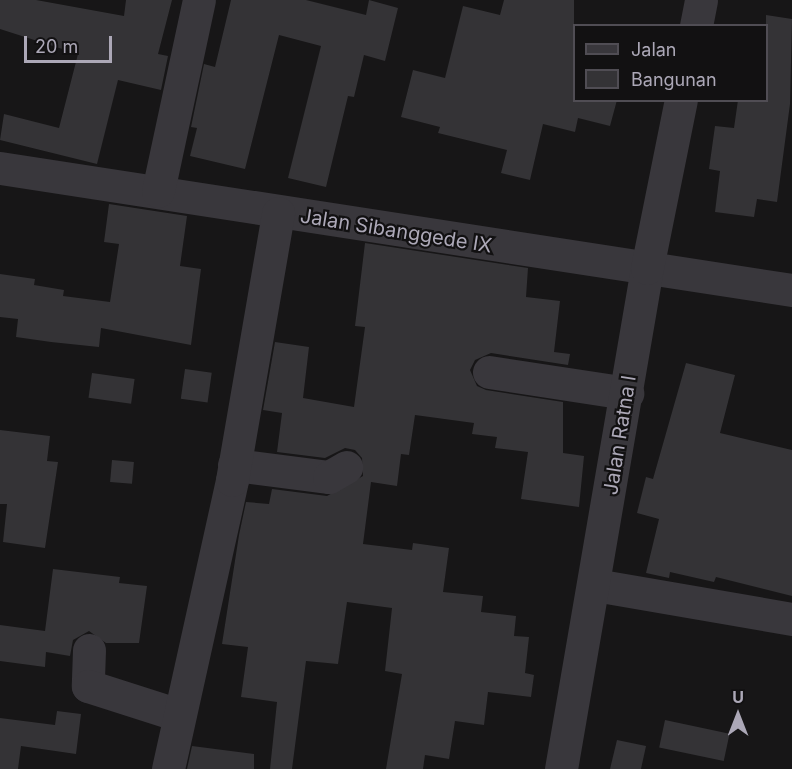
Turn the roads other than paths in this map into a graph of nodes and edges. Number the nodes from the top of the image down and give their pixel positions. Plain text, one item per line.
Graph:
1 (199, 0) edge
2 (701, 0) edge
3 (696, 24) edge
4 (681, 102) edge
5 (0, 168) edge
6 (158, 191) junction
7 (278, 213) junction
8 (647, 268) junction
9 (792, 290) edge
10 (489, 372) dead end
11 (627, 393) junction
12 (234, 465) junction
13 (346, 467) dead end
14 (595, 585) junction
15 (792, 619) edge
16 (89, 650) dead end
17 (179, 715) junction
18 (168, 769) edge
19 (561, 769) edge

1 - 6 street
2 - 3 street
4 - 8 street, Jalan Ratna I
5 - 6 street, Jalan Sibanggede IX
6 - 7 street, Jalan Sibanggede IX
7 - 8 street, Jalan Sibanggede IX
7 - 12 street
8 - 9 street, Jalan Sibanggede IX
8 - 11 street, Jalan Ratna I
10 - 11 street
11 - 14 street, Jalan Ratna I
12 - 13 street
12 - 17 street
14 - 15 street
14 - 19 street, Jalan Ratna I
16 - 17 street
17 - 18 street

